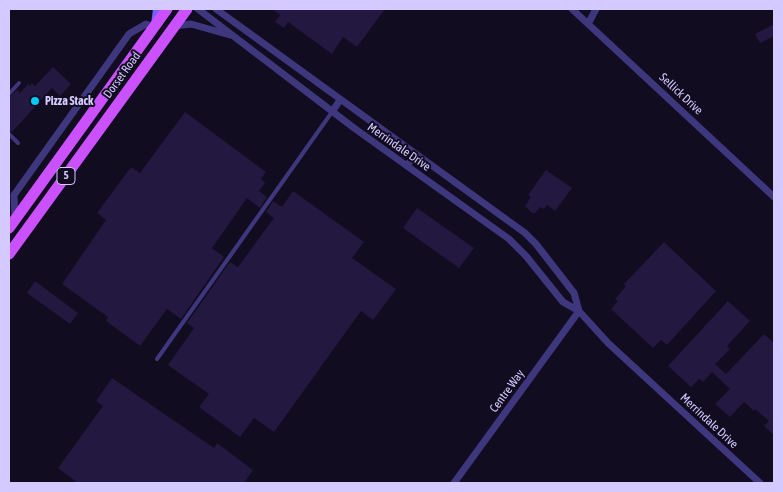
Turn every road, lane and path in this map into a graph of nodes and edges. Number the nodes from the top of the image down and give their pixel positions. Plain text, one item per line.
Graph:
1 (158, 9) edge
2 (167, 9) edge
3 (187, 9) edge
4 (198, 9) edge
5 (217, 9) edge
6 (572, 9) edge
7 (596, 9) edge
8 (588, 24) junction
9 (155, 26) junction
10 (174, 26) junction
11 (235, 36) junction
12 (19, 83) dead end
13 (9, 94) edge
14 (340, 100) junction
15 (332, 112) junction
16 (9, 134) edge
17 (18, 143) dead end
18 (415, 154) junction
19 (407, 166) junction
20 (774, 197) edge
21 (12, 223) edge
22 (12, 241) edge
23 (9, 254) edge
24 (579, 311) junction
25 (157, 359) dead end
26 (454, 483) edge
27 (760, 483) edge

1 - 9 main road
2 - 9 main road, Dorset Road / 5
3 - 10 main road, Dorset Road / 5
4 - 11 street, Merrindale Drive
5 - 14 street, Merrindale Drive
6 - 8 street, Sellick Drive
7 - 8 street
8 - 20 street, Sellick Drive
9 - 21 main road, Dorset Road / 5
10 - 11 street
10 - 22 main road, Dorset Road / 5
11 - 15 street, Merrindale Drive
12 - 13 lane
14 - 15 street
14 - 18 street, Merrindale Drive
15 - 19 street, Merrindale Drive
15 - 25 lane
16 - 17 lane
18 - 19 street
18 - 24 street, Merrindale Drive
19 - 24 street, Merrindale Drive
22 - 23 main road, Dorset Road / 5
24 - 26 street, Centre Way
24 - 27 street, Merrindale Drive

